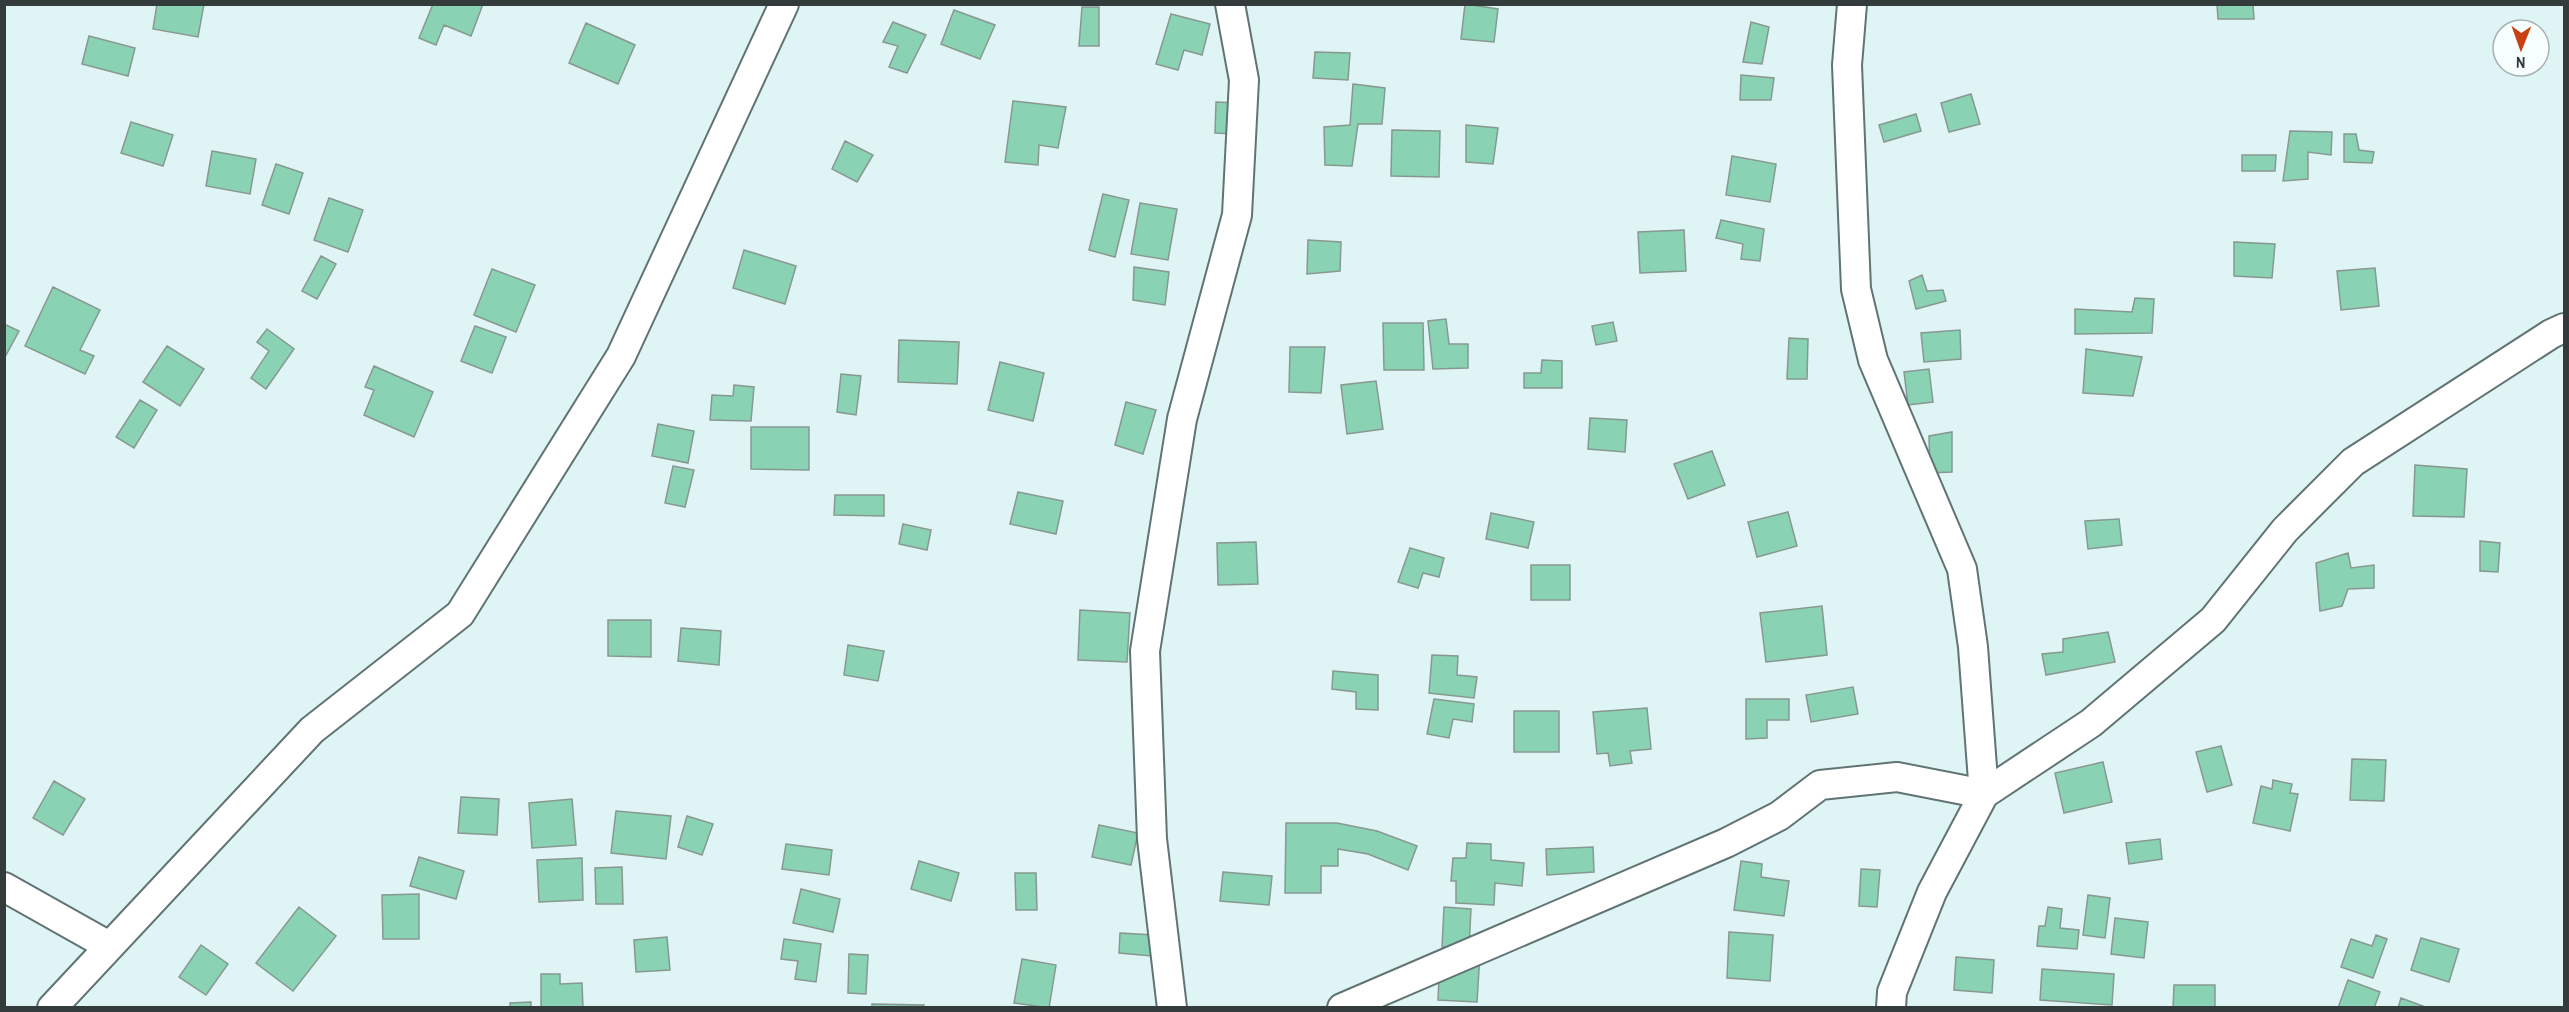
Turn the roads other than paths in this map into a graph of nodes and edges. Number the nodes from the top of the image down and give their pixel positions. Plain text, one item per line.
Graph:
1 (784, 4) edge
2 (1230, 4) edge
3 (1852, 4) edge
4 (2565, 328) edge
5 (1984, 794) junction
6 (4, 887) edge
7 (109, 946) junction
8 (52, 1008) edge
9 (1172, 1008) edge
10 (1342, 1008) edge
11 (1891, 1008) edge

1 - 7 street
2 - 9 street
3 - 5 street
4 - 5 street
5 - 10 street
5 - 11 street
6 - 7 street
7 - 8 street

